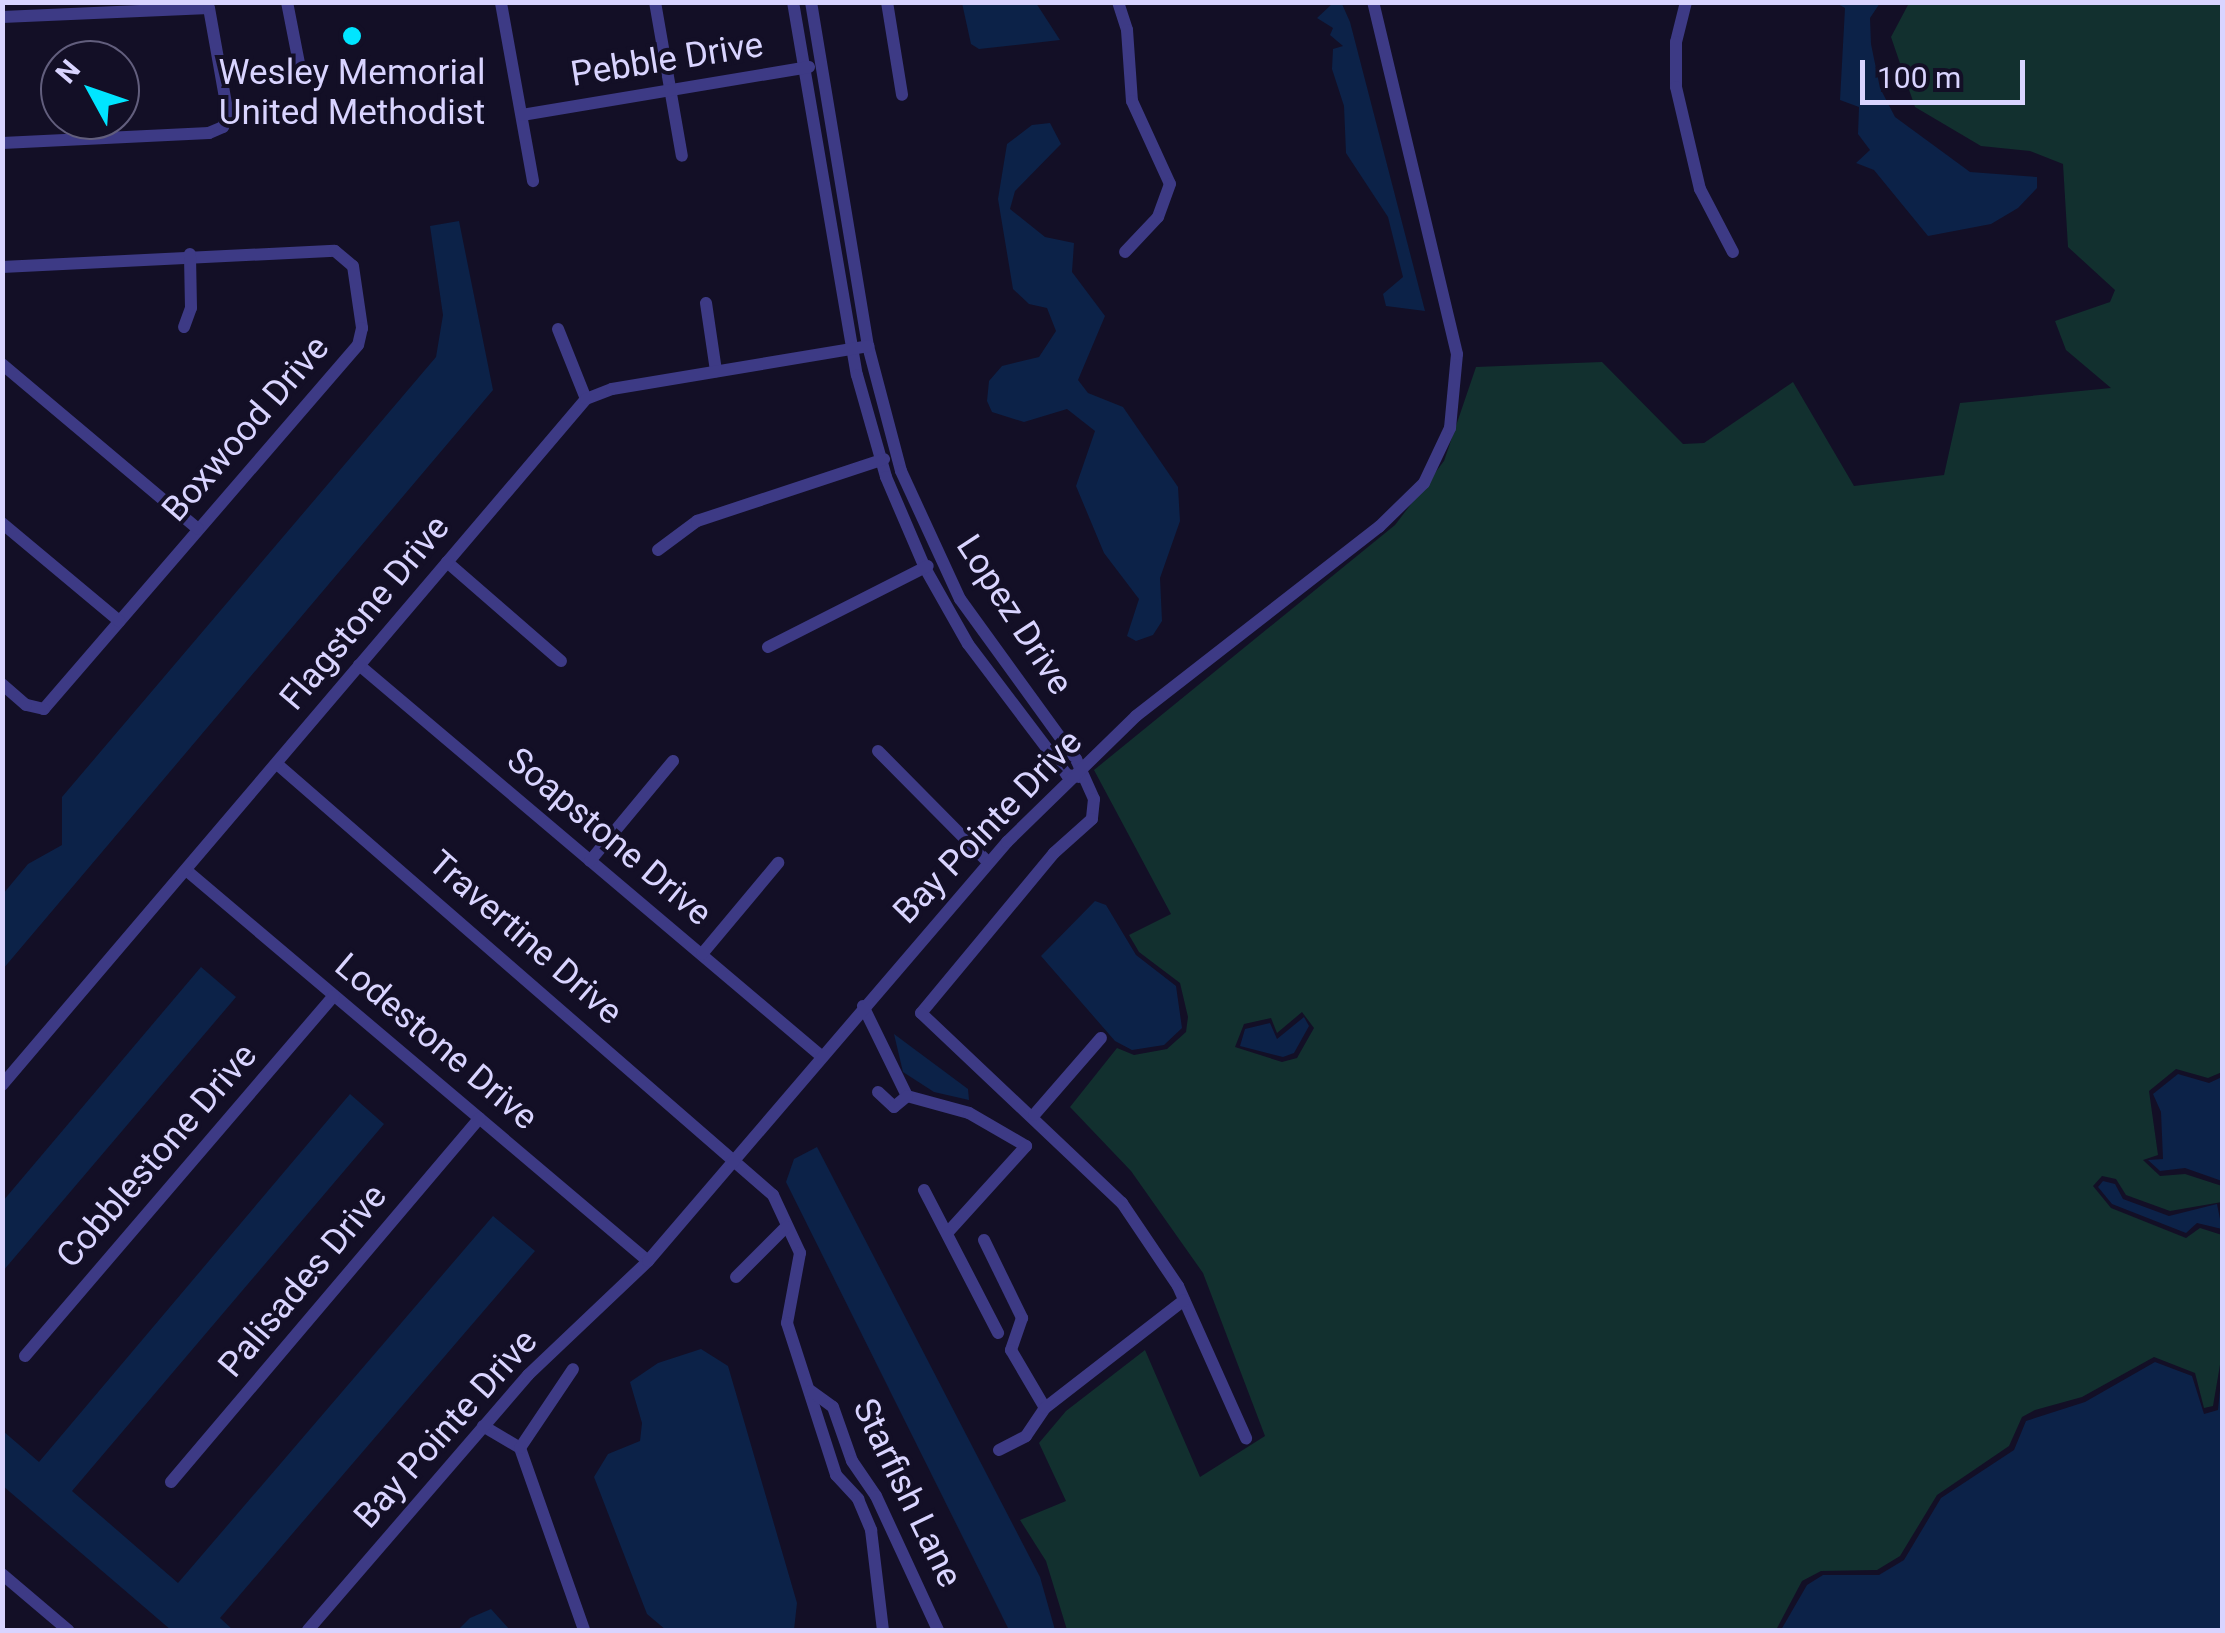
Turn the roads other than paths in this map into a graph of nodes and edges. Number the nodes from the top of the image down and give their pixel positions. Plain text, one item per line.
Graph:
1 (287, 2) edge
2 (501, 2) edge
3 (656, 2) edge
4 (793, 2) edge
5 (810, 2) edge
6 (888, 2) edge
7 (1118, 2) edge
8 (1373, 2) edge
9 (1686, 2) edge
10 (2, 17) edge
11 (298, 63) dead end
12 (821, 65) junction
13 (804, 68) junction
14 (669, 88) junction
15 (902, 95) dead end
16 (522, 115) junction
17 (2, 143) edge
18 (682, 156) dead end
19 (533, 180) dead end
20 (1125, 252) dead end
21 (1733, 252) dead end
22 (190, 254) junction
23 (2, 267) edge
24 (706, 303) dead end
25 (184, 327) dead end
26 (558, 329) dead end
27 (868, 346) junction
28 (852, 349) junction
29 (2, 364) edge
30 (716, 371) junction
31 (586, 399) junction
32 (896, 455) junction
33 (880, 460) junction
34 (2, 522) edge
35 (198, 529) junction
36 (658, 550) dead end
37 (940, 561) junction
38 (448, 562) junction
39 (925, 568) junction
40 (119, 621) junction
41 (768, 647) dead end
42 (560, 661) dead end
43 (359, 665) junction
44 (2, 684) edge
45 (878, 750) dead end
46 (673, 761) dead end
47 (277, 764) junction
48 (1079, 777) junction
49 (590, 860) junction
50 (778, 862) dead end
51 (988, 862) junction
52 (186, 870) junction
53 (702, 954) junction
54 (334, 996) junction
55 (863, 1006) junction
56 (1101, 1038) dead end
57 (820, 1054) junction
58 (2, 1084) edge
59 (878, 1092) dead end
60 (907, 1096) junction
61 (1034, 1115) junction
62 (480, 1118) junction
63 (734, 1158) junction
64 (924, 1190) dead end
65 (786, 1227) junction
66 (949, 1231) junction
67 (984, 1240) dead end
68 (648, 1261) junction
69 (736, 1277) dead end
70 (1184, 1300) junction
71 (998, 1333) dead end
72 (25, 1356) dead end
73 (574, 1369) dead end
74 (810, 1391) junction
75 (1044, 1408) junction
76 (482, 1426) junction
77 (1246, 1438) dead end
78 (520, 1448) junction
79 (999, 1450) dead end
80 (171, 1482) dead end
81 (2, 1574) edge
82 (579, 1628) edge
83 (68, 1630) edge
84 (308, 1630) edge
85 (882, 1630) edge
86 (938, 1630) edge

1 - 11 street
2 - 16 street
3 - 14 street
4 - 13 street, Lopez Drive
5 - 12 street, Lopez Drive
6 - 15 street
7 - 20 street
8 - 48 street, Bay Pointe Drive
9 - 21 street
10 - 17 street
12 - 13 street, Pebble Drive
12 - 27 street, Lopez Drive
13 - 14 street, Pebble Drive
13 - 28 street, Lopez Drive
14 - 16 street, Pebble Drive
14 - 18 street
16 - 19 street
22 - 23 street, Boxwood Drive
22 - 25 street
22 - 35 street, Boxwood Drive
24 - 30 street
26 - 31 street
27 - 28 street
27 - 32 street, Lopez Drive
28 - 30 street
28 - 33 street, Lopez Drive
29 - 35 street
30 - 31 street
31 - 38 street, Flagstone Drive
32 - 33 street
32 - 37 street, Lopez Drive
33 - 36 street
33 - 39 street, Lopez Drive
34 - 40 street
35 - 40 street, Boxwood Drive
37 - 39 street
37 - 48 street, Lopez Drive
38 - 42 street
38 - 43 street, Flagstone Drive
39 - 41 street
39 - 48 street, Lopez Drive
40 - 44 street, Boxwood Drive
43 - 47 street, Flagstone Drive
43 - 49 street, Soapstone Drive
45 - 51 street
46 - 49 street
47 - 52 street, Flagstone Drive
47 - 63 street, Travertine Drive
48 - 51 street, Bay Pointe Drive
48 - 61 street
49 - 53 street, Soapstone Drive
50 - 53 street
51 - 55 street, Bay Pointe Drive
52 - 54 street, Lodestone Drive
52 - 58 street, Flagstone Drive
53 - 57 street, Soapstone Drive
54 - 62 street, Lodestone Drive
54 - 72 street, Cobblestone Drive
55 - 57 street, Bay Pointe Drive
55 - 60 street
56 - 61 street
57 - 63 street, Bay Pointe Drive
59 - 60 street
60 - 66 street
61 - 70 street
62 - 68 street, Lodestone Drive
62 - 80 street, Palisades Drive
63 - 65 street, Travertine Drive
63 - 68 street, Bay Pointe Drive
64 - 66 street
65 - 69 street
65 - 74 street, Travertine Drive
66 - 71 street
67 - 75 street
68 - 76 street, Bay Pointe Drive
70 - 75 street
70 - 77 street
73 - 78 street
74 - 85 street, Travertine Drive
74 - 86 street, Starfish Lane
75 - 79 street
76 - 78 street
76 - 84 street, Bay Pointe Drive
78 - 82 street
81 - 83 street

